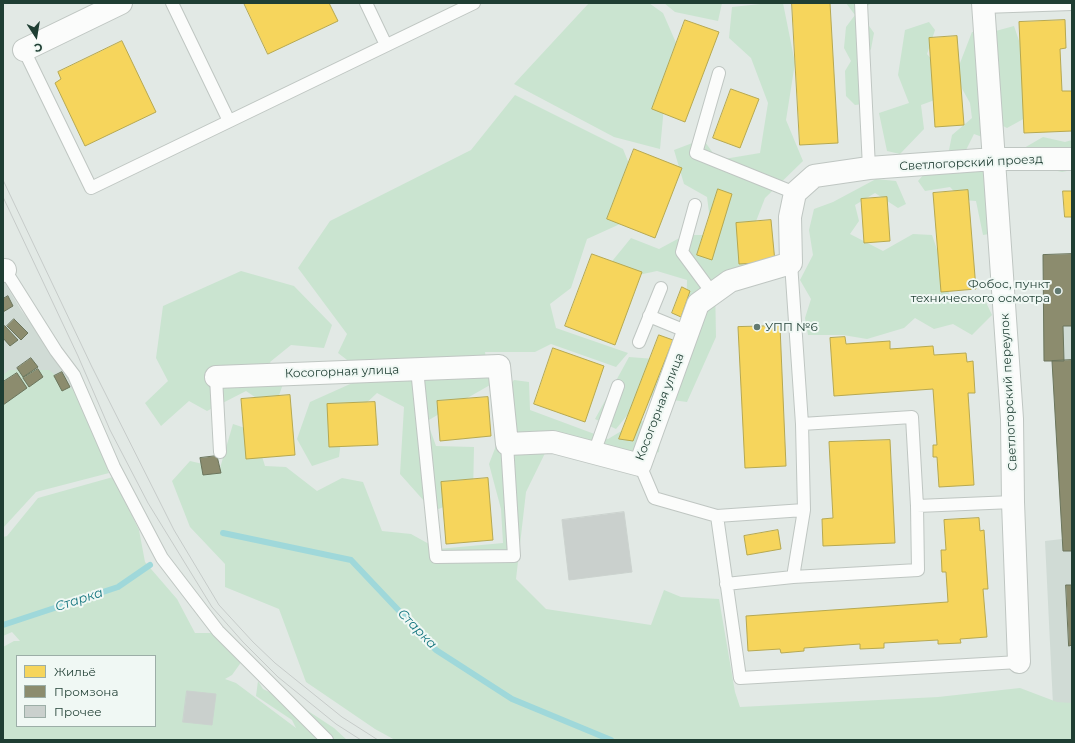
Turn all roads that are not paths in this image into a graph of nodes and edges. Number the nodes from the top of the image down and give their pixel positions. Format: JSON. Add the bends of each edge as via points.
{"nodes":[{"id":1,"x":121,"y":3,"type":"edge"},
{"id":2,"x":172,"y":3,"type":"edge"},
{"id":3,"x":366,"y":3,"type":"edge"},
{"id":4,"x":474,"y":3,"type":"edge"},
{"id":5,"x":861,"y":3,"type":"edge"},
{"id":6,"x":1072,"y":4,"type":"edge"},
{"id":7,"x":983,"y":5,"type":"edge"},
{"id":8,"x":386,"y":45,"type":"junction"},
{"id":9,"x":24,"y":50,"type":"joint"},
{"id":10,"x":719,"y":73,"type":"dead end"},
{"id":11,"x":228,"y":122,"type":"junction"},
{"id":12,"x":994,"y":159,"type":"junction"},
{"id":13,"x":1072,"y":159,"type":"edge"},
{"id":14,"x":869,"y":168,"type":"junction"},
{"id":15,"x":795,"y":193,"type":"junction"},
{"id":16,"x":695,"y":205,"type":"dead end"},
{"id":17,"x":791,"y":263,"type":"junction"},
{"id":18,"x":4,"y":270,"type":"edge"},
{"id":19,"x":661,"y":288,"type":"dead end"},
{"id":20,"x":713,"y":294,"type":"junction"},
{"id":21,"x":650,"y":316,"type":"junction"},
{"id":22,"x":688,"y":332,"type":"junction"},
{"id":23,"x":639,"y":342,"type":"dead end"},
{"id":24,"x":417,"y":369,"type":"junction"},
{"id":25,"x":216,"y":377,"type":"joint"},
{"id":26,"x":618,"y":386,"type":"dead end"},
{"id":27,"x":802,"y":424,"type":"junction"},
{"id":28,"x":507,"y":444,"type":"junction"},
{"id":29,"x":220,"y":452,"type":"dead end"},
{"id":30,"x":594,"y":453,"type":"junction"},
{"id":31,"x":640,"y":466,"type":"junction"},
{"id":32,"x":1013,"y":502,"type":"junction"},
{"id":33,"x":917,"y":506,"type":"junction"},
{"id":34,"x":804,"y":510,"type":"junction"},
{"id":35,"x":717,"y":516,"type":"junction"},
{"id":36,"x":793,"y":577,"type":"junction"},
{"id":37,"x":726,"y":584,"type":"junction"},
{"id":38,"x":1019,"y":662,"type":"joint"},
{"id":39,"x":327,"y":740,"type":"edge"}],
"edges":[{"from":1,"to":9,"type":"street"},
{"from":2,"to":11,"type":"lane"},
{"from":3,"to":8,"type":"lane"},
{"from":4,"to":8,"type":"lane"},
{"from":5,"to":14,"type":"lane"},
{"from":6,"to":7,"type":"lane"},
{"from":7,"to":12,"type":"street","name":"Светлогорский переулок"},
{"from":8,"to":11,"type":"lane"},
{"from":9,"to":11,"type":"lane","via":[[91,188]]},
{"from":10,"to":15,"type":"lane","via":[[696,153]]},
{"from":12,"to":13,"type":"street","name":"Светлогорский проезд"},
{"from":12,"to":14,"type":"street","name":"Светлогорский проезд"},
{"from":12,"to":32,"type":"street","name":"Светлогорский переулок","via":[[1012,419]]},
{"from":14,"to":15,"type":"street","via":[[814,176]]},
{"from":15,"to":17,"type":"street","via":[[790,218]]},
{"from":16,"to":20,"type":"lane","via":[[682,252]]},
{"from":17,"to":20,"type":"street","name":"Косогорная улица","via":[[730,281]]},
{"from":17,"to":27,"type":"lane"},
{"from":18,"to":39,"type":"lane","via":[[74,375],[114,467],[162,558],[218,631]]},
{"from":19,"to":21,"type":"lane"},
{"from":20,"to":22,"type":"street","name":"Косогорная улица","via":[[698,304]]},
{"from":21,"to":22,"type":"lane"},
{"from":21,"to":23,"type":"lane"},
{"from":22,"to":31,"type":"street","name":"Косогорная улица"},
{"from":24,"to":25,"type":"street","name":"Косогорная улица"},
{"from":24,"to":28,"type":"street","name":"Косогорная улица","via":[[499,366]]},
{"from":24,"to":28,"type":"lane","via":[[436,558],[514,556]]},
{"from":25,"to":29,"type":"lane"},
{"from":26,"to":30,"type":"lane"},
{"from":27,"to":33,"type":"lane","via":[[912,417]]},
{"from":27,"to":34,"type":"lane"},
{"from":28,"to":30,"type":"street","name":"Косогорная улица","via":[[553,442]]},
{"from":30,"to":31,"type":"street","name":"Косогорная улица"},
{"from":31,"to":35,"type":"lane","via":[[654,498]]},
{"from":32,"to":33,"type":"lane"},
{"from":32,"to":38,"type":"street","name":"Светлогорский переулок"},
{"from":33,"to":36,"type":"lane","via":[[918,570]]},
{"from":34,"to":35,"type":"lane"},
{"from":34,"to":36,"type":"lane"},
{"from":35,"to":37,"type":"lane"},
{"from":36,"to":37,"type":"lane"},
{"from":37,"to":38,"type":"lane","via":[[740,678]]}]}
